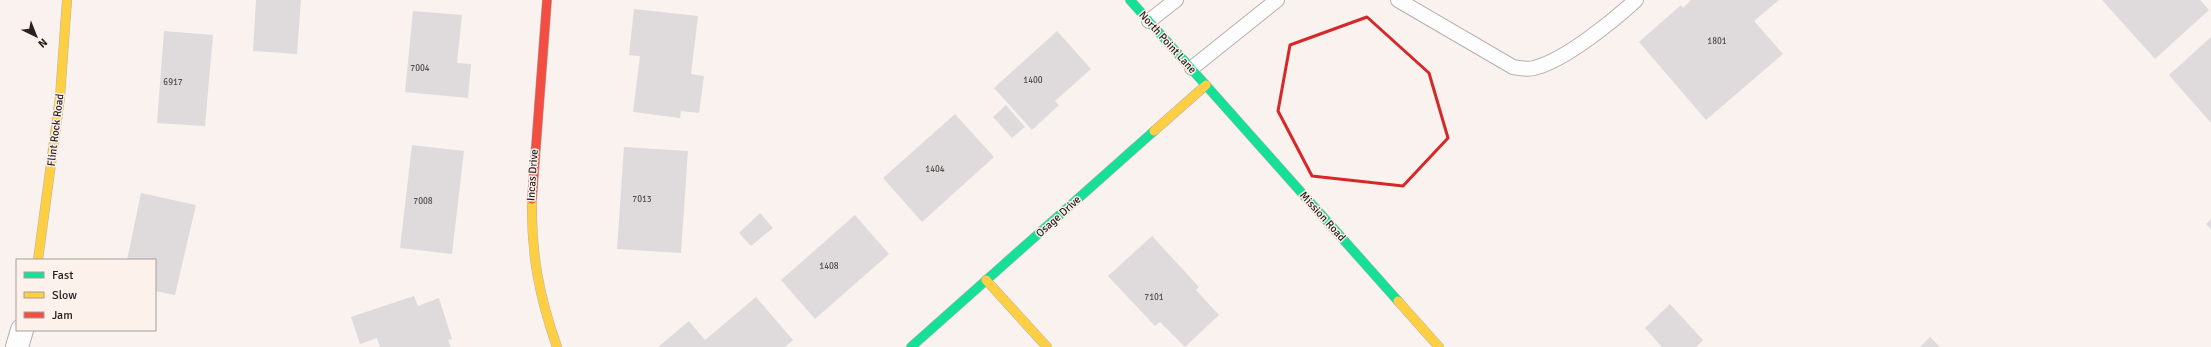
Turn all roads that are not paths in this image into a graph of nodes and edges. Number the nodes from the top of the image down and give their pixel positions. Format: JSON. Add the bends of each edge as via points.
{"nodes":[{"id":1,"x":67,"y":0,"type":"edge"},
{"id":2,"x":547,"y":0,"type":"edge"},
{"id":3,"x":1130,"y":0,"type":"edge"},
{"id":4,"x":1176,"y":0,"type":"edge"},
{"id":5,"x":1277,"y":0,"type":"edge"},
{"id":6,"x":1398,"y":0,"type":"edge"},
{"id":7,"x":1636,"y":0,"type":"edge"},
{"id":8,"x":1149,"y":21,"type":"junction"},
{"id":9,"x":1192,"y":68,"type":"junction"},
{"id":10,"x":1206,"y":84,"type":"junction"},
{"id":11,"x":38,"y":259,"type":"edge"},
{"id":12,"x":986,"y":280,"type":"junction"},
{"id":13,"x":22,"y":331,"type":"edge"},
{"id":14,"x":17,"y":347,"type":"edge"},
{"id":15,"x":557,"y":347,"type":"edge"},
{"id":16,"x":911,"y":347,"type":"edge"},
{"id":17,"x":1047,"y":347,"type":"edge"},
{"id":18,"x":1439,"y":347,"type":"edge"}],
"edges":[{"from":1,"to":11,"type":"street","name":"Flint Rock Road","via":[[60,97]]},
{"from":2,"to":15,"type":"street","name":"Incas Drive","via":[[530,212],[532,249],[538,285]]},
{"from":3,"to":8,"type":"street","name":"North Point Lane"},
{"from":4,"to":8,"type":"lane"},
{"from":5,"to":9,"type":"lane"},
{"from":6,"to":7,"type":"lane","via":[[1513,67],[1533,69],[1554,61],[1611,22]]},
{"from":8,"to":9,"type":"street","name":"North Point Lane"},
{"from":9,"to":10,"type":"street","name":"North Point Lane"},
{"from":10,"to":12,"type":"street","name":"Osage Drive"},
{"from":10,"to":18,"type":"street","name":"Mission Road"},
{"from":12,"to":16,"type":"street","name":"Osage Drive"},
{"from":12,"to":17,"type":"street"},
{"from":13,"to":14,"type":"street"}]}
